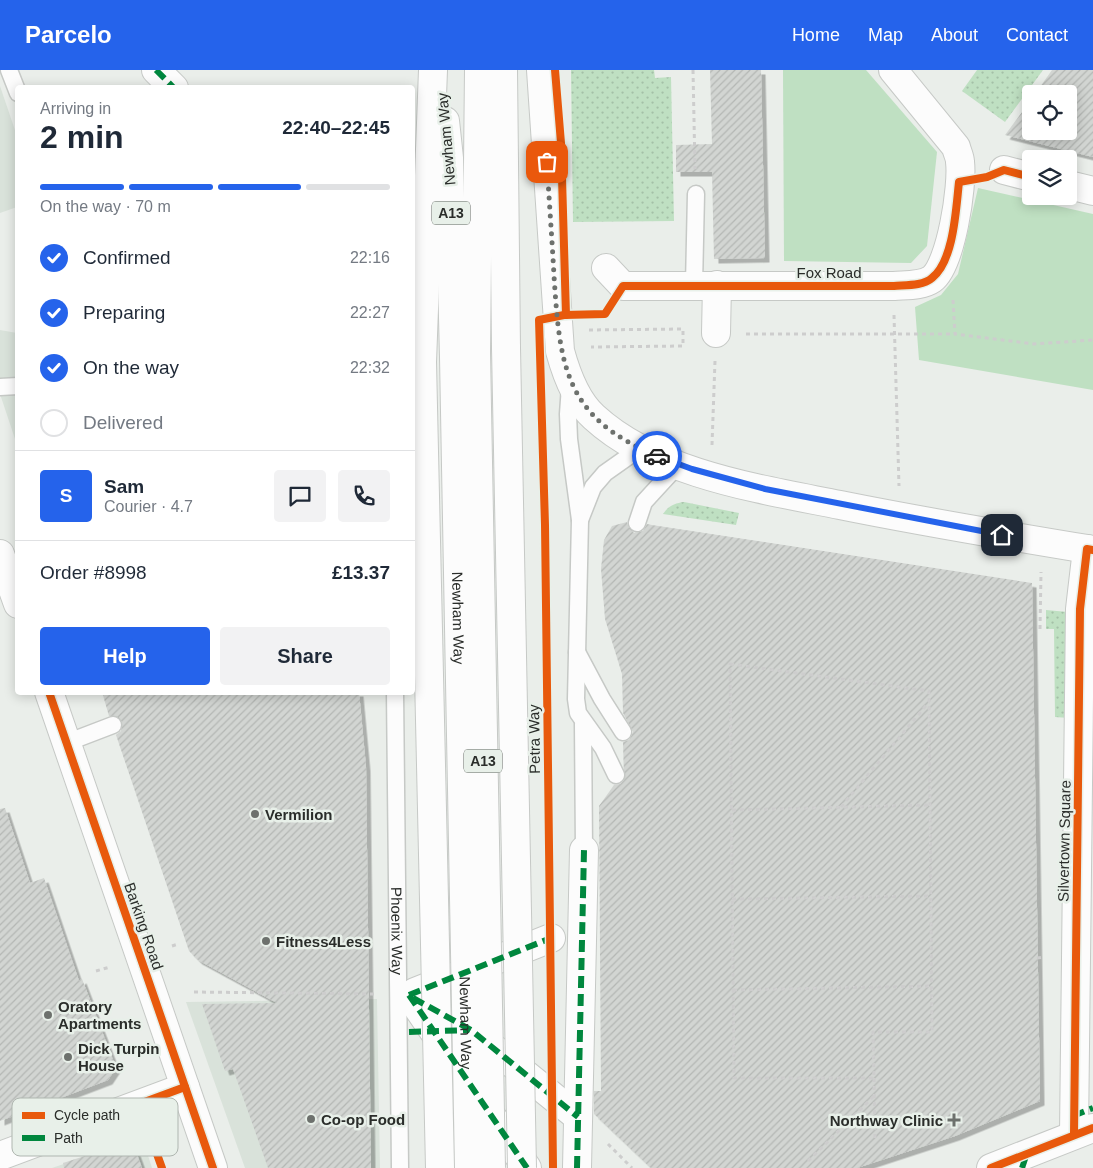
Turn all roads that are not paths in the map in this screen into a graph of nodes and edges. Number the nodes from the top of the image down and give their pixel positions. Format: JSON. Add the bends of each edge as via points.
{"nodes":[{"id":1,"x":9,"y":70,"type":"edge"},
{"id":2,"x":156,"y":70,"type":"edge"},
{"id":3,"x":433,"y":70,"type":"edge"},
{"id":4,"x":440,"y":70,"type":"edge"},
{"id":5,"x":479,"y":70,"type":"edge"},
{"id":6,"x":503,"y":70,"type":"edge"},
{"id":7,"x":541,"y":70,"type":"edge"},
{"id":8,"x":893,"y":70,"type":"edge"},
{"id":9,"x":15,"y":85,"type":"edge"},
{"id":10,"x":171,"y":85,"type":"edge"},
{"id":11,"x":1004,"y":170,"type":"dead end"},
{"id":12,"x":1022,"y":175,"type":"edge"},
{"id":13,"x":1077,"y":187,"type":"edge"},
{"id":14,"x":1093,"y":191,"type":"edge"},
{"id":15,"x":696,"y":194,"type":"road end"},
{"id":16,"x":614,"y":277,"type":"dead end"},
{"id":17,"x":706,"y":285,"type":"junction"},
{"id":18,"x":715,"y":339,"type":"road end"},
{"id":19,"x":465,"y":355,"type":"junction"},
{"id":20,"x":571,"y":384,"type":"junction"},
{"id":21,"x":15,"y":386,"type":"edge"},
{"id":22,"x":0,"y":387,"type":"edge"},
{"id":23,"x":638,"y":449,"type":"junction"},
{"id":24,"x":678,"y":465,"type":"junction"},
{"id":25,"x":580,"y":520,"type":"junction"},
{"id":26,"x":637,"y":523,"type":"dead end"},
{"id":27,"x":1090,"y":549,"type":"edge"},
{"id":28,"x":0,"y":554,"type":"edge"},
{"id":29,"x":15,"y":596,"type":"edge"},
{"id":30,"x":576,"y":647,"type":"junction"},
{"id":31,"x":50,"y":695,"type":"edge"},
{"id":32,"x":395,"y":695,"type":"edge"},
{"id":33,"x":584,"y":724,"type":"junction"},
{"id":34,"x":113,"y":725,"type":"dead end"},
{"id":35,"x":623,"y":732,"type":"dead end"},
{"id":36,"x":66,"y":743,"type":"junction"},
{"id":37,"x":616,"y":775,"type":"dead end"},
{"id":38,"x":584,"y":850,"type":"joint"},
{"id":39,"x":551,"y":938,"type":"dead end"},
{"id":40,"x":409,"y":995,"type":"junction"},
{"id":41,"x":471,"y":1030,"type":"junction"},
{"id":42,"x":414,"y":1032,"type":"junction"},
{"id":43,"x":184,"y":1087,"type":"junction"},
{"id":44,"x":155,"y":1098,"type":"edge"},
{"id":45,"x":578,"y":1118,"type":"junction"},
{"id":46,"x":1083,"y":1122,"type":"edge"},
{"id":47,"x":12,"y":1152,"type":"edge"},
{"id":48,"x":0,"y":1156,"type":"edge"},
{"id":49,"x":1025,"y":1160,"type":"edge"},
{"id":50,"x":213,"y":1168,"type":"edge"},
{"id":51,"x":400,"y":1168,"type":"edge"},
{"id":52,"x":440,"y":1168,"type":"edge"},
{"id":53,"x":469,"y":1168,"type":"edge"},
{"id":54,"x":491,"y":1168,"type":"edge"},
{"id":55,"x":522,"y":1168,"type":"edge"},
{"id":56,"x":527,"y":1168,"type":"edge"},
{"id":57,"x":577,"y":1168,"type":"edge"},
{"id":58,"x":991,"y":1168,"type":"edge"}],
"edges":[{"from":1,"to":9,"type":"lane"},
{"from":2,"to":10,"type":"main road"},
{"from":3,"to":52,"type":"main road","name":"Newham Way","number":"A13","bridge":true,"via":[[422,362]]},
{"from":4,"to":19,"type":"main road","name":"Newham Way","number":"A13"},
{"from":5,"to":19,"type":"main road","name":"Newham Way","number":"A13"},
{"from":6,"to":55,"type":"main road","number":"A13","bridge":true},
{"from":7,"to":20,"type":"main road","via":[[556,316],[560,350]]},
{"from":8,"to":17,"type":"main road","name":"Fox Road","via":[[956,147],[960,161],[960,182],[948,254],[932,279],[894,286]]},
{"from":11,"to":12,"type":"main road"},
{"from":13,"to":14,"type":"main road"},
{"from":15,"to":17,"type":"lane"},
{"from":16,"to":17,"type":"main road","name":"Fox Road"},
{"from":17,"to":18,"type":"main road"},
{"from":19,"to":53,"type":"main road","name":"Newham Way","number":"A13","bridge":true},
{"from":19,"to":54,"type":"main road","name":"Newham Way","number":"A13","bridge":true},
{"from":20,"to":23,"type":"main road","via":[[593,417]]},
{"from":20,"to":25,"type":"lane","via":[[569,439]]},
{"from":21,"to":22,"type":"lane"},
{"from":23,"to":24,"type":"main road"},
{"from":23,"to":25,"type":"lane","via":[[605,473],[593,487]]},
{"from":24,"to":26,"type":"lane","via":[[644,502]]},
{"from":24,"to":27,"type":"main road","via":[[765,489]]},
{"from":25,"to":30,"type":"lane"},
{"from":27,"to":46,"type":"main road","name":"Silvertown Square","via":[[1080,609]]},
{"from":28,"to":29,"type":"main road"},
{"from":30,"to":33,"type":"lane","via":[[576,699]]},
{"from":30,"to":35,"type":"lane","via":[[588,674]]},
{"from":31,"to":36,"type":"main road","name":"Barking Road"},
{"from":32,"to":42,"type":"lane","name":"Phoenix Way"},
{"from":33,"to":37,"type":"lane","via":[[603,748]]},
{"from":33,"to":38,"type":"lane"},
{"from":34,"to":36,"type":"lane"},
{"from":36,"to":43,"type":"main road","name":"Barking Road"},
{"from":38,"to":45,"type":"main road"},
{"from":39,"to":40,"type":"main road"},
{"from":40,"to":41,"type":"main road"},
{"from":40,"to":42,"type":"main road"},
{"from":41,"to":42,"type":"main road"},
{"from":41,"to":45,"type":"main road"},
{"from":42,"to":51,"type":"lane","name":"Phoenix Way"},
{"from":42,"to":56,"type":"main road"},
{"from":43,"to":44,"type":"main road"},
{"from":43,"to":50,"type":"main road","name":"Barking Road"},
{"from":45,"to":57,"type":"main road"},
{"from":46,"to":49,"type":"main road"},
{"from":47,"to":48,"type":"main road"},
{"from":49,"to":58,"type":"main road"}]}
